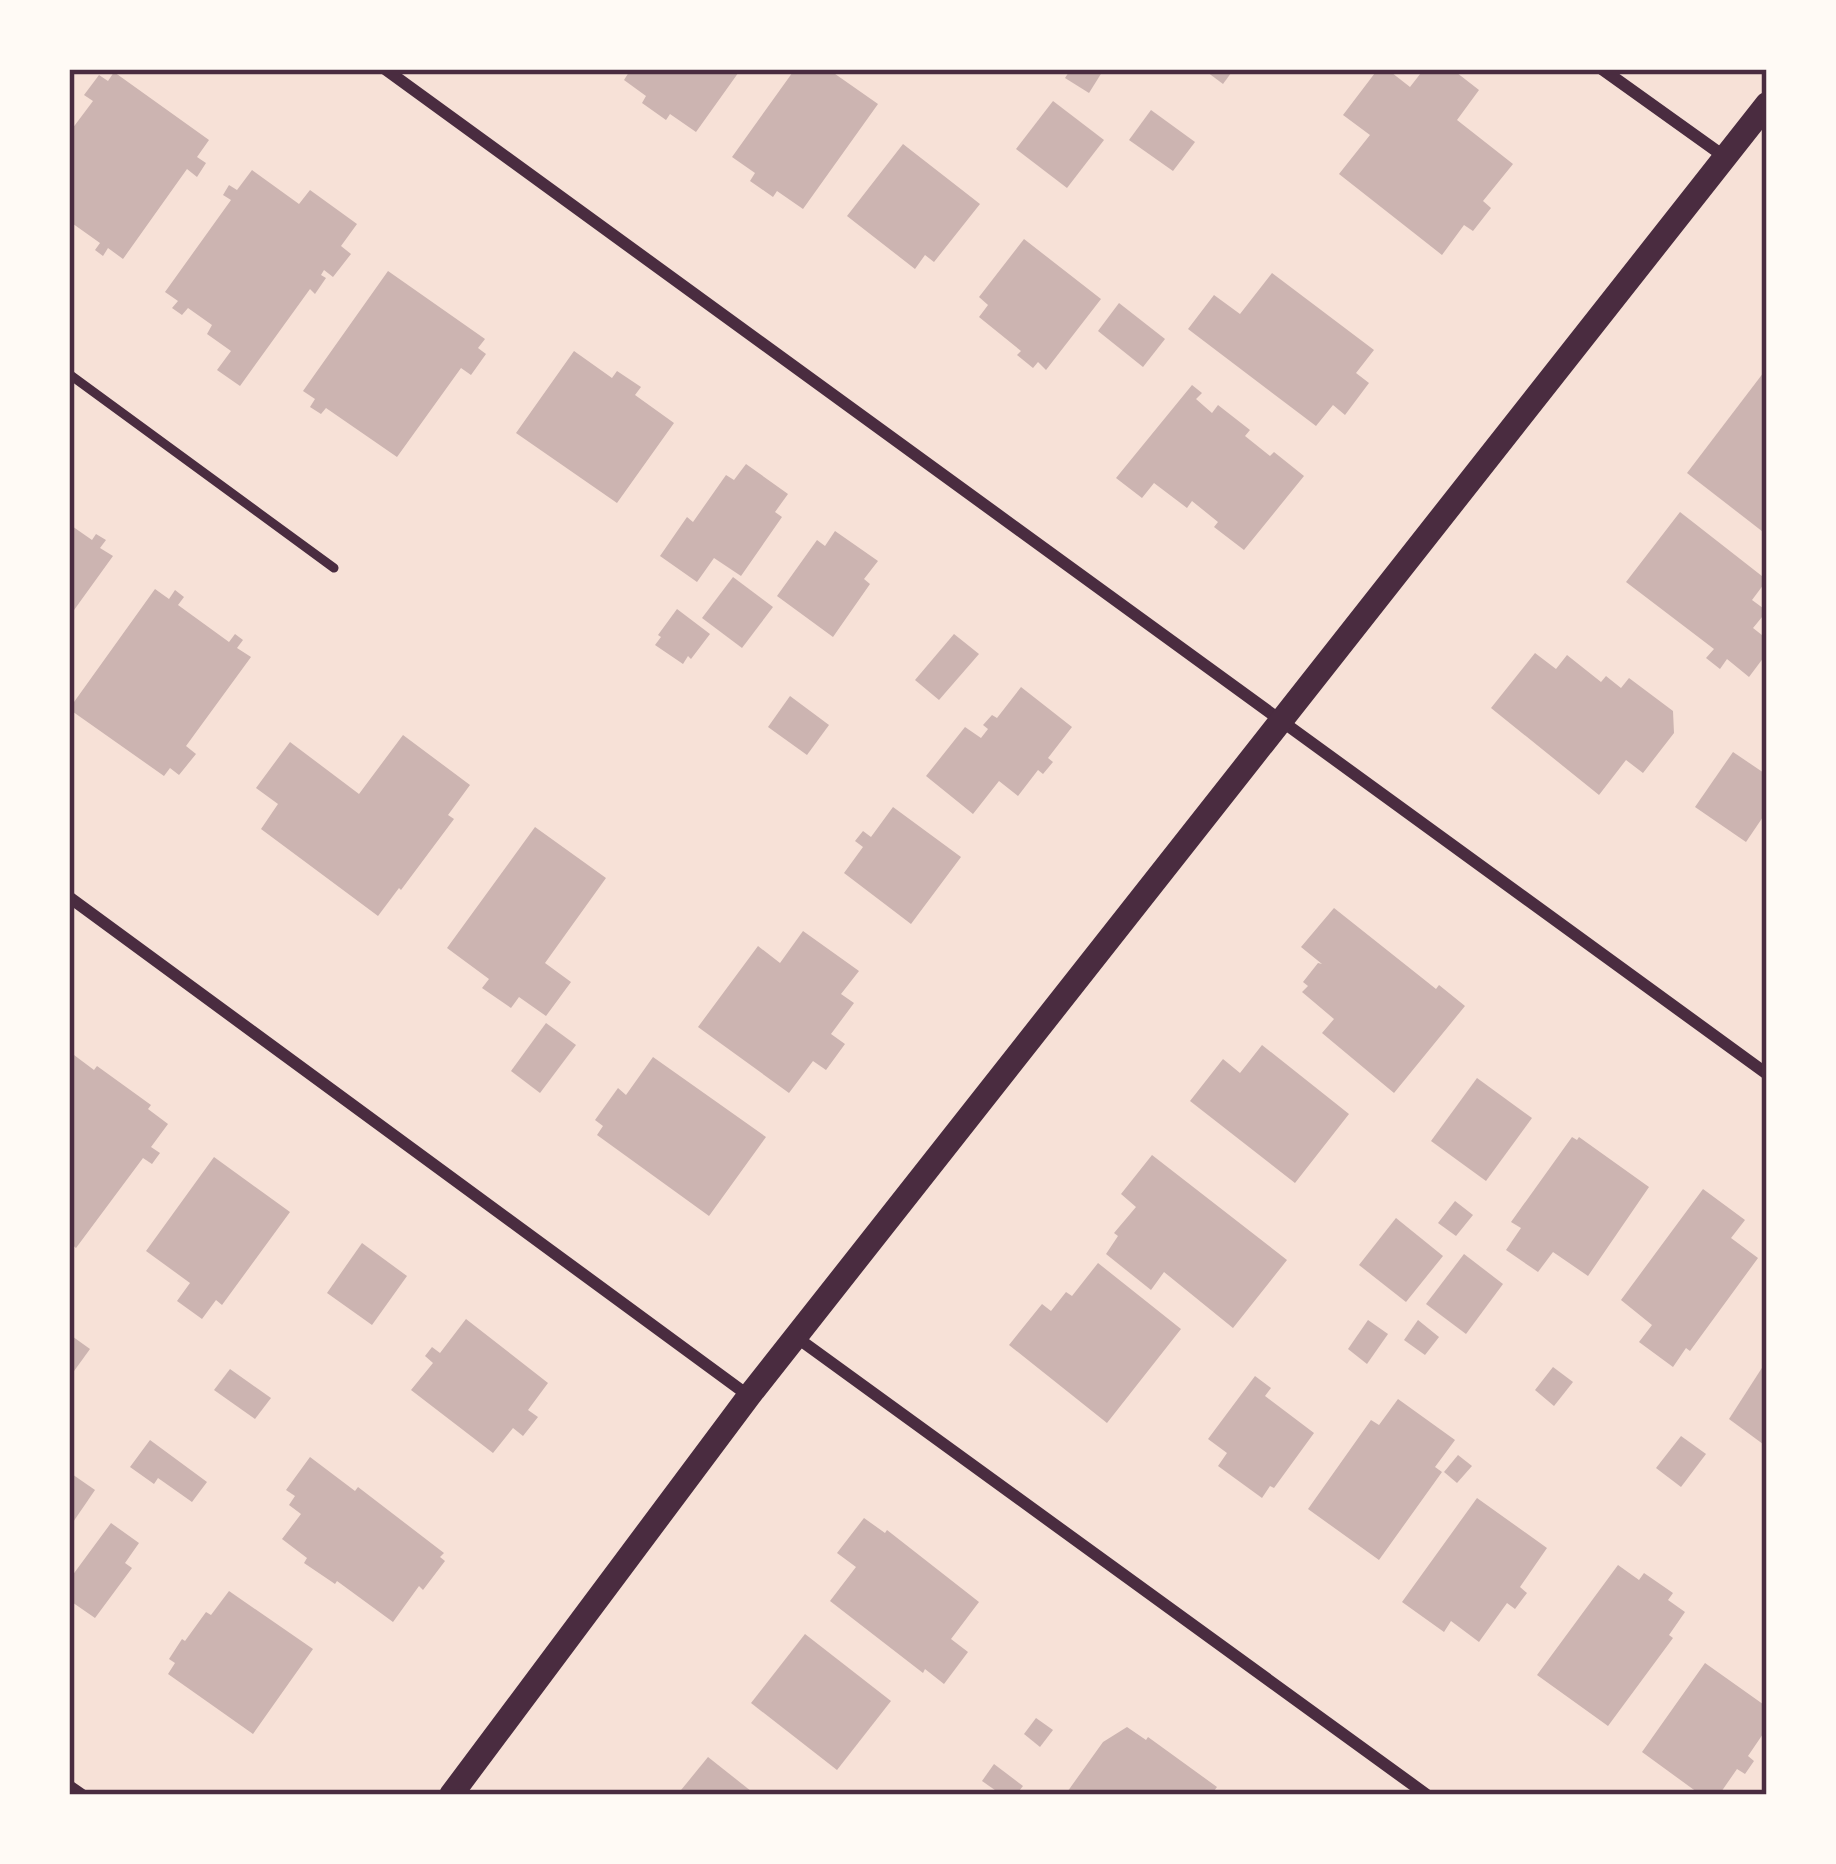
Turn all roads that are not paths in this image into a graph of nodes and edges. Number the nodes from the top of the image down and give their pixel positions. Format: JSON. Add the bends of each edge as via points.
{"nodes":[{"id":1,"x":386,"y":69,"type":"edge"},
{"id":2,"x":1601,"y":69,"type":"edge"},
{"id":3,"x":1767,"y":104,"type":"edge"},
{"id":4,"x":1726,"y":158,"type":"junction"},
{"id":5,"x":69,"y":374,"type":"edge"},
{"id":6,"x":334,"y":568,"type":"dead end"},
{"id":7,"x":1282,"y":722,"type":"junction"},
{"id":8,"x":69,"y":897,"type":"edge"},
{"id":9,"x":1767,"y":1074,"type":"edge"},
{"id":10,"x":796,"y":1337,"type":"junction"},
{"id":11,"x":749,"y":1396,"type":"junction"},
{"id":12,"x":69,"y":1786,"type":"edge"},
{"id":13,"x":82,"y":1795,"type":"edge"},
{"id":14,"x":451,"y":1795,"type":"edge"},
{"id":15,"x":1427,"y":1795,"type":"edge"}],
"edges":[{"from":1,"to":7,"type":"street"},
{"from":2,"to":4,"type":"street"},
{"from":3,"to":4,"type":"main road"},
{"from":4,"to":7,"type":"main road"},
{"from":5,"to":6,"type":"lane"},
{"from":7,"to":9,"type":"street"},
{"from":7,"to":10,"type":"main road"},
{"from":8,"to":11,"type":"street"},
{"from":10,"to":11,"type":"main road"},
{"from":10,"to":15,"type":"street"},
{"from":11,"to":14,"type":"main road"},
{"from":12,"to":13,"type":"street"}]}
